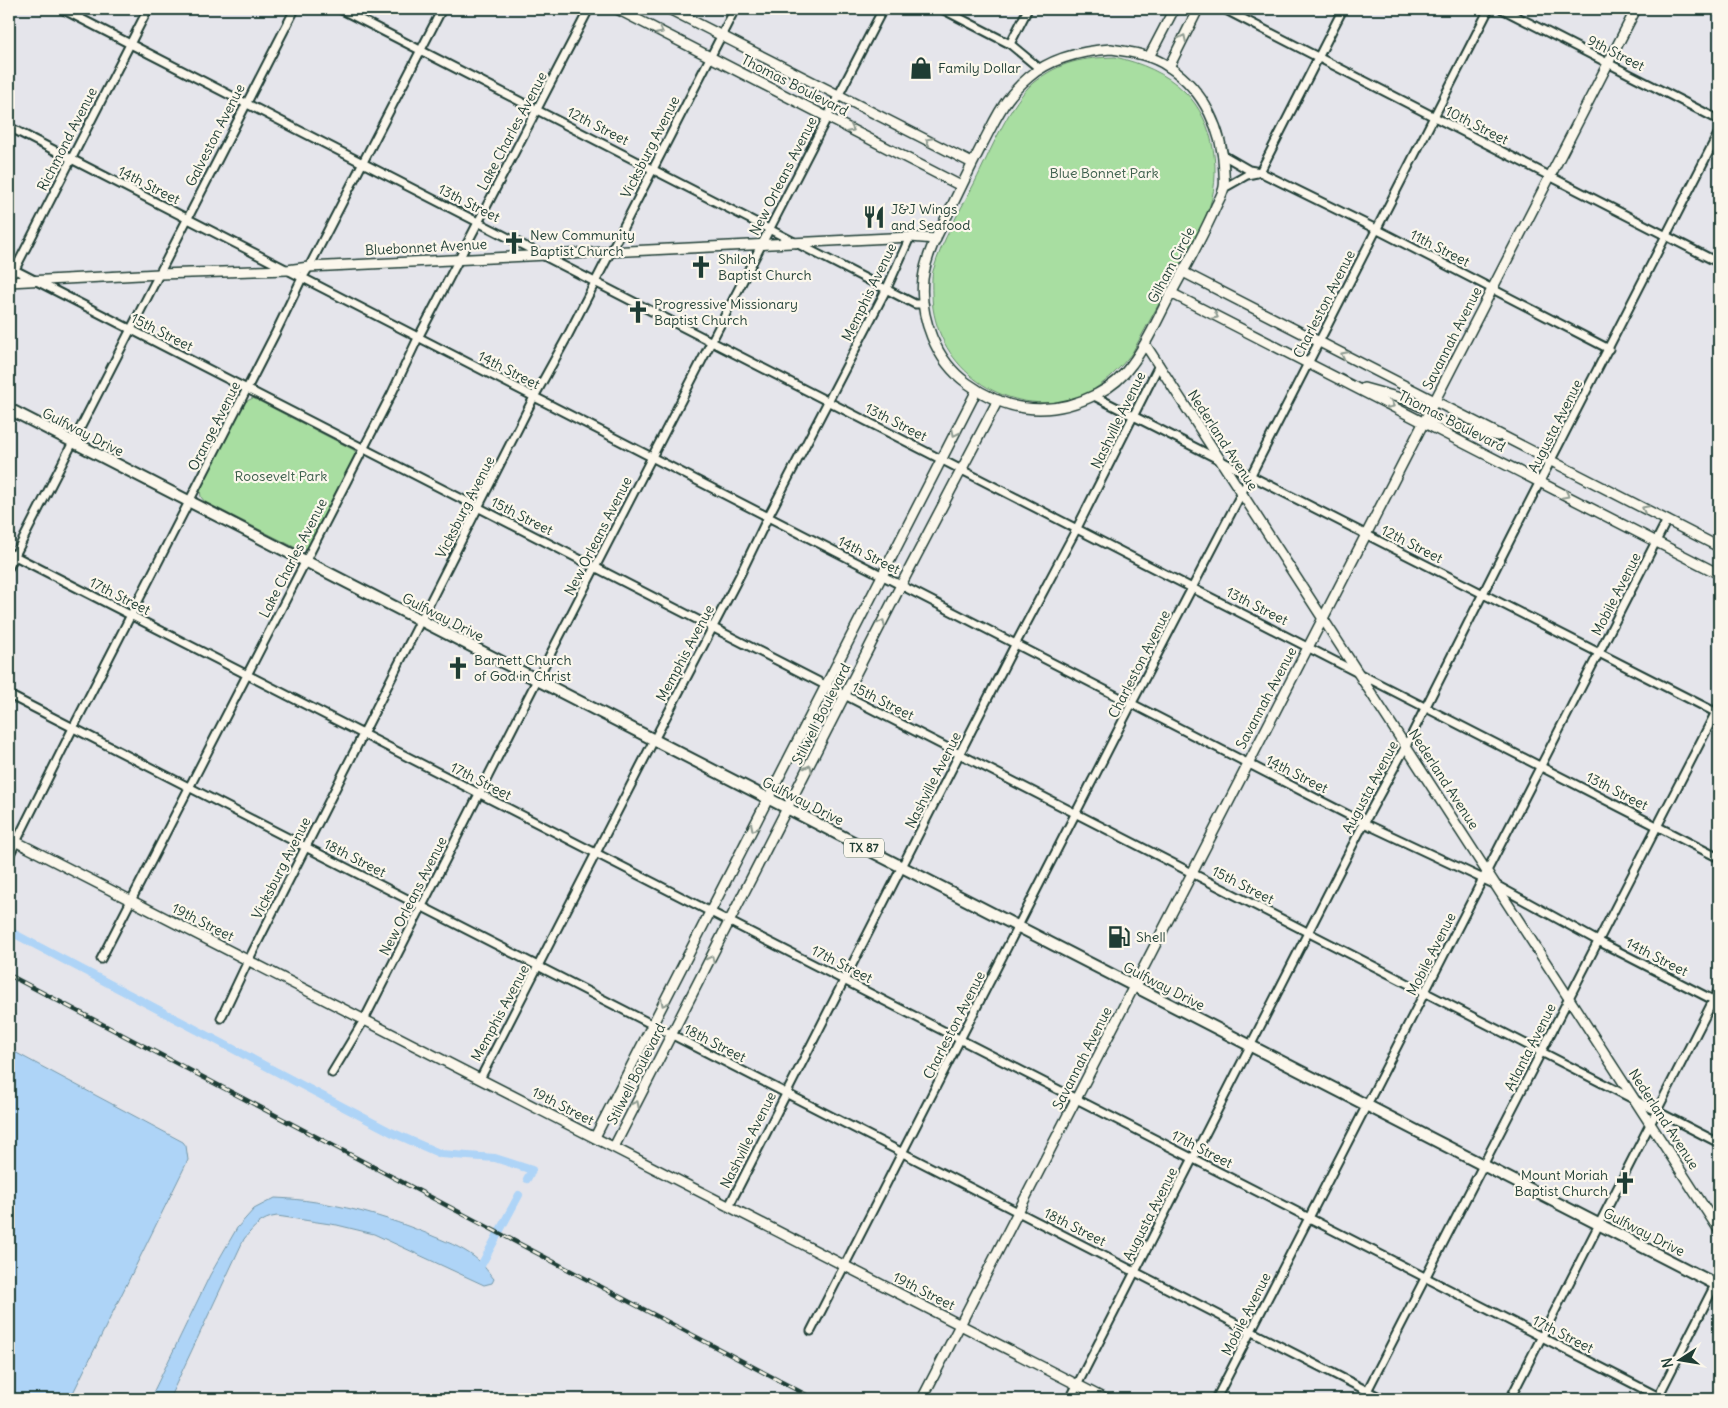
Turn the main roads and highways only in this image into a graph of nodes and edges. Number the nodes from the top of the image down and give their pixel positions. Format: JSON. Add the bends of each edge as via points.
{"nodes":[{"id":1,"x":9,"y":409,"type":"edge"},
{"id":2,"x":1718,"y":1282,"type":"edge"}],
"edges":[{"from":1,"to":2,"type":"main road","name":"Gulfway Drive","number":"TX 87","via":[[1367,1106]]}]}
